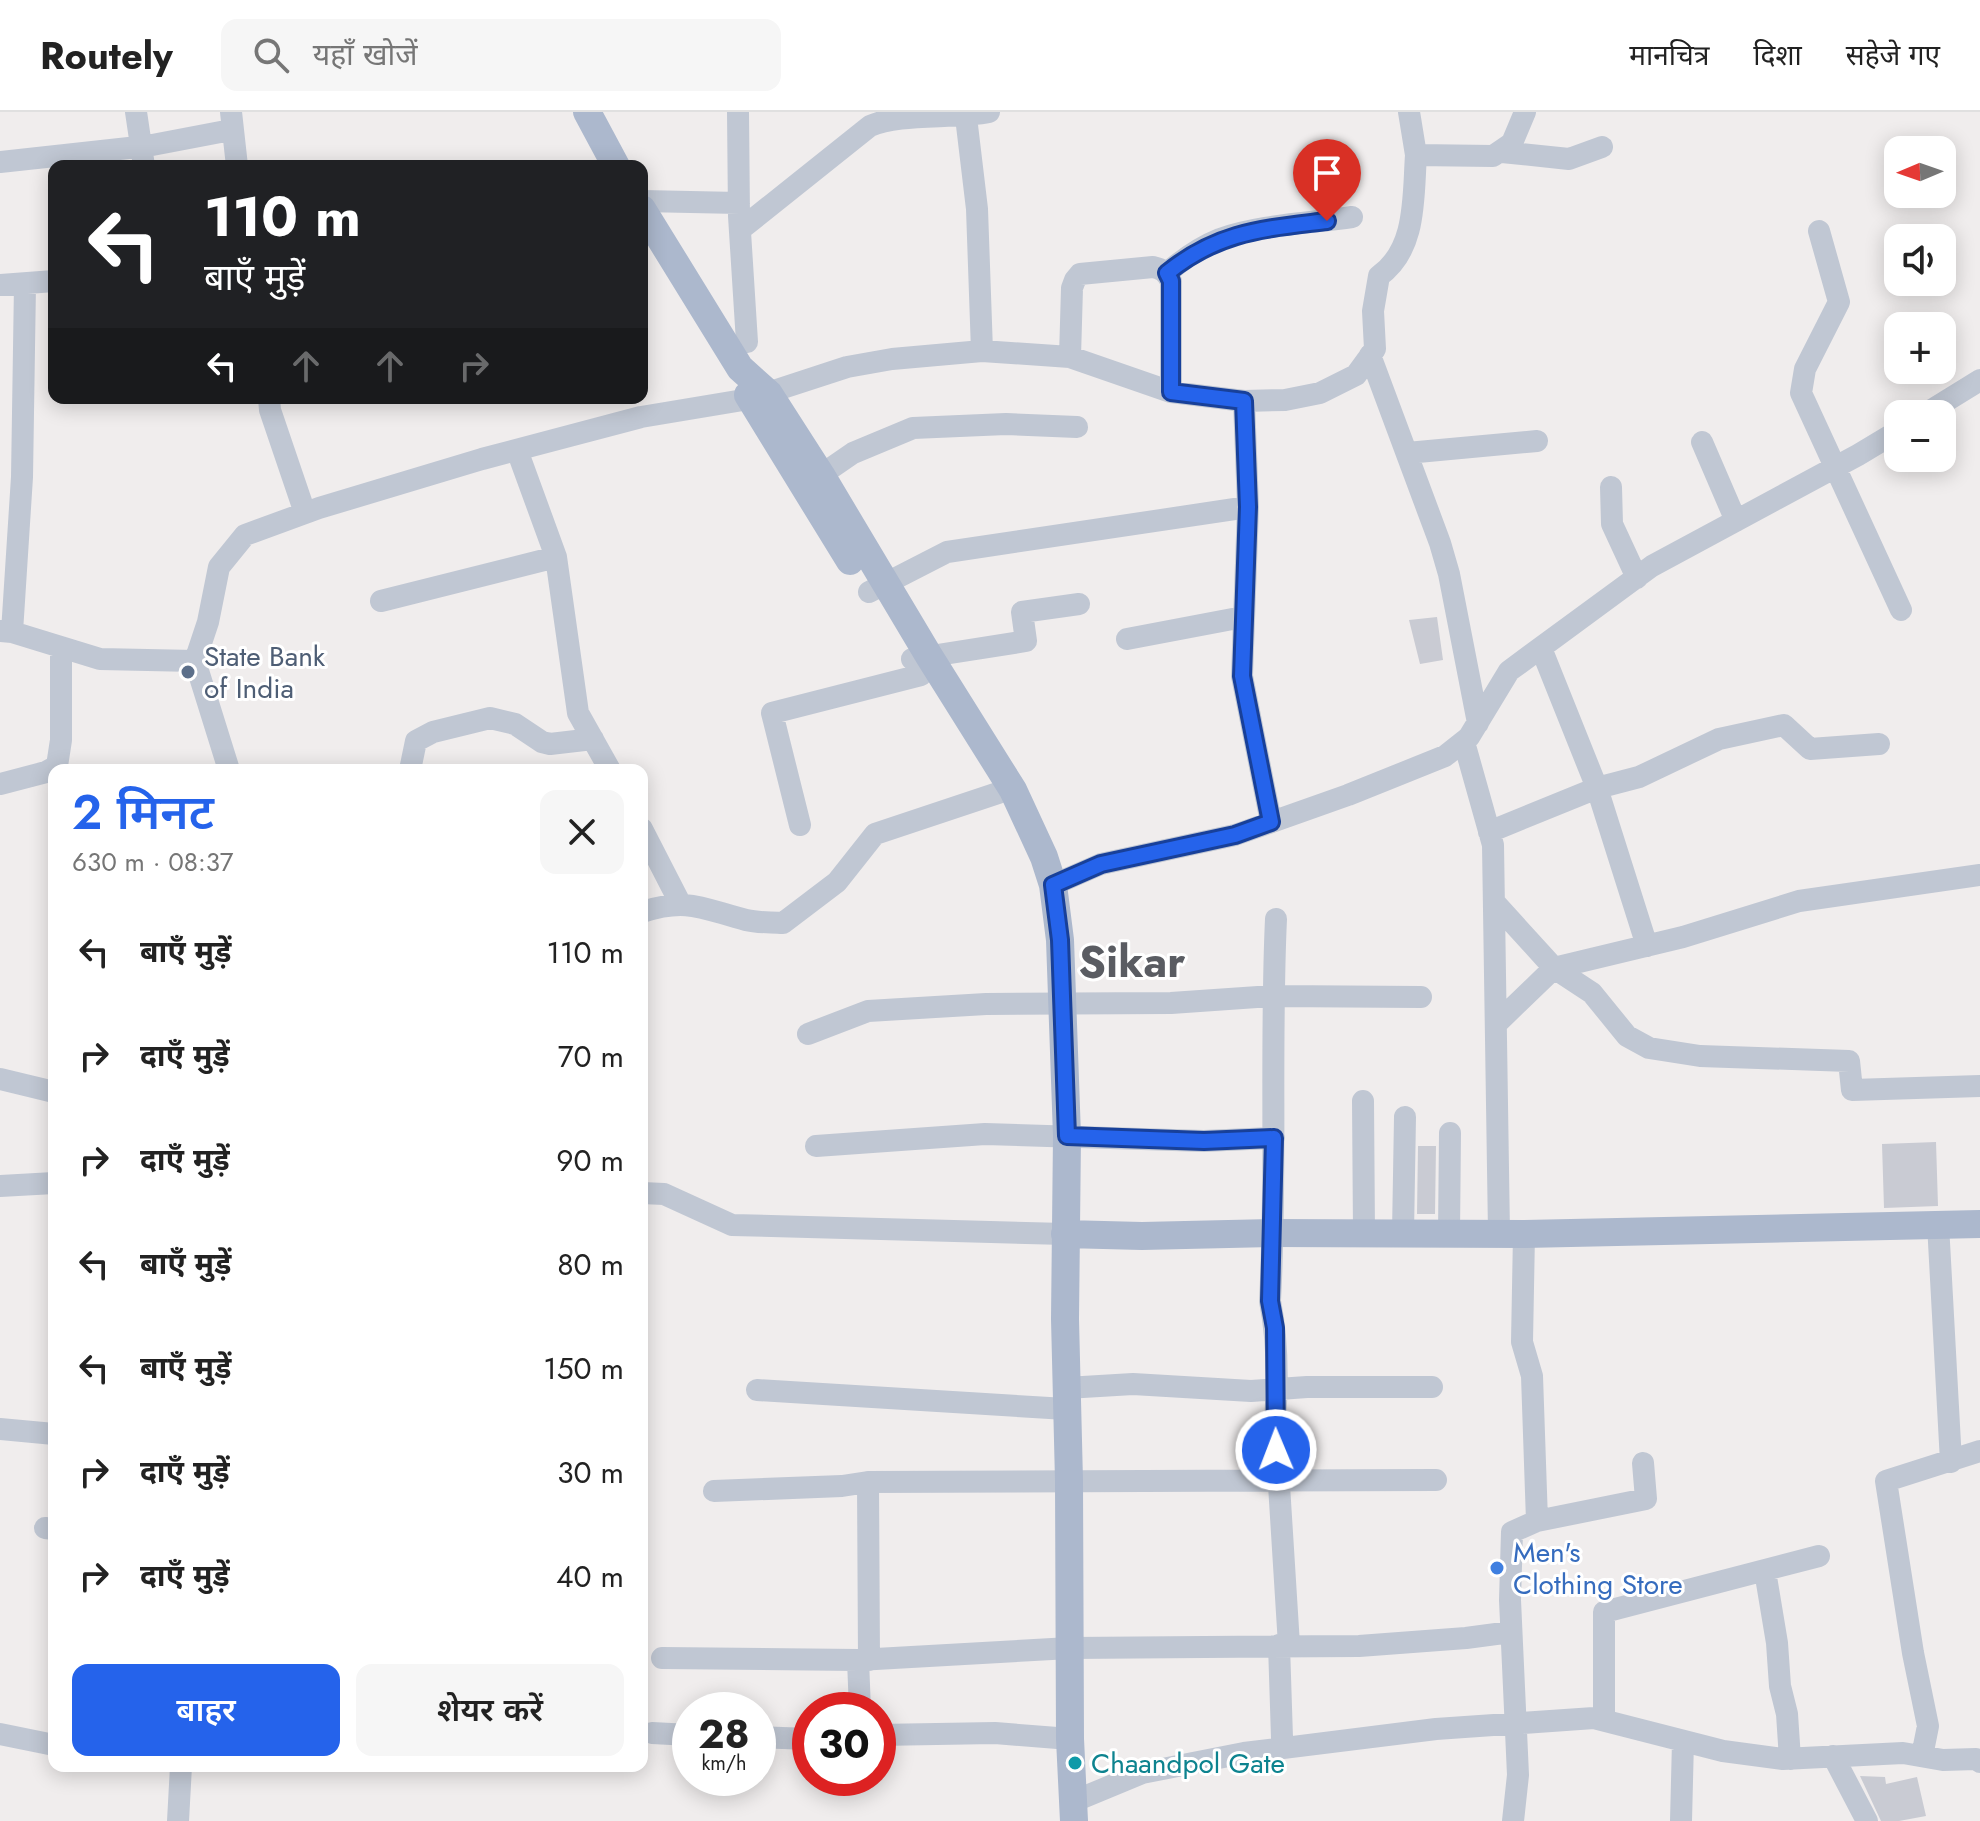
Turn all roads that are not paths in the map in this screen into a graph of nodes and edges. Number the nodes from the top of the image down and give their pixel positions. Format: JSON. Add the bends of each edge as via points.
{"nodes":[{"id":1,"x":136,"y":112,"type":"edge"},
{"id":2,"x":587,"y":112,"type":"edge"},
{"id":3,"x":738,"y":112,"type":"edge"},
{"id":4,"x":989,"y":112,"type":"edge"},
{"id":5,"x":1409,"y":112,"type":"edge"},
{"id":6,"x":1525,"y":112,"type":"edge"},
{"id":7,"x":966,"y":117,"type":"junction"},
{"id":8,"x":231,"y":121,"type":"edge"},
{"id":9,"x":1602,"y":147,"type":"dead end"},
{"id":10,"x":1502,"y":152,"type":"junction"},
{"id":11,"x":1416,"y":155,"type":"junction"},
{"id":12,"x":143,"y":156,"type":"edge"},
{"id":13,"x":236,"y":160,"type":"edge"},
{"id":14,"x":613,"y":160,"type":"edge"},
{"id":15,"x":0,"y":162,"type":"edge"},
{"id":16,"x":648,"y":201,"type":"edge"},
{"id":17,"x":739,"y":203,"type":"junction"},
{"id":18,"x":1352,"y":217,"type":"dead end"},
{"id":19,"x":648,"y":218,"type":"edge"},
{"id":20,"x":741,"y":229,"type":"junction"},
{"id":21,"x":1819,"y":231,"type":"dead end"},
{"id":22,"x":1167,"y":273,"type":"junction"},
{"id":23,"x":48,"y":282,"type":"edge"},
{"id":24,"x":25,"y":284,"type":"junction"},
{"id":25,"x":0,"y":285,"type":"edge"},
{"id":26,"x":982,"y":351,"type":"junction"},
{"id":27,"x":744,"y":355,"type":"junction"},
{"id":28,"x":1370,"y":355,"type":"junction"},
{"id":29,"x":1070,"y":357,"type":"junction"},
{"id":30,"x":1980,"y":380,"type":"edge"},
{"id":31,"x":1171,"y":392,"type":"junction"},
{"id":32,"x":759,"y":397,"type":"junction"},
{"id":33,"x":1948,"y":400,"type":"edge"},
{"id":34,"x":1244,"y":401,"type":"junction"},
{"id":35,"x":270,"y":404,"type":"edge"},
{"id":36,"x":1077,"y":427,"type":"dead end"},
{"id":37,"x":1884,"y":439,"type":"edge"},
{"id":38,"x":1537,"y":441,"type":"dead end"},
{"id":39,"x":1702,"y":442,"type":"dead end"},
{"id":40,"x":517,"y":450,"type":"junction"},
{"id":41,"x":1407,"y":453,"type":"junction"},
{"id":42,"x":1836,"y":467,"type":"junction"},
{"id":43,"x":813,"y":481,"type":"junction"},
{"id":44,"x":1611,"y":487,"type":"dead end"},
{"id":45,"x":1248,"y":507,"type":"junction"},
{"id":46,"x":305,"y":513,"type":"junction"},
{"id":47,"x":1736,"y":521,"type":"junction"},
{"id":48,"x":556,"y":557,"type":"junction"},
{"id":49,"x":1637,"y":578,"type":"junction"},
{"id":50,"x":878,"y":588,"type":"junction"},
{"id":51,"x":381,"y":601,"type":"dead end"},
{"id":52,"x":1079,"y":604,"type":"dead end"},
{"id":53,"x":1901,"y":610,"type":"dead end"},
{"id":54,"x":1243,"y":617,"type":"junction"},
{"id":55,"x":6,"y":631,"type":"edge"},
{"id":56,"x":1127,"y":639,"type":"dead end"},
{"id":57,"x":61,"y":647,"type":"junction"},
{"id":58,"x":1541,"y":648,"type":"junction"},
{"id":59,"x":195,"y":661,"type":"junction"},
{"id":60,"x":920,"y":663,"type":"junction"},
{"id":61,"x":1478,"y":723,"type":"junction"},
{"id":62,"x":593,"y":739,"type":"junction"},
{"id":63,"x":1464,"y":742,"type":"junction"},
{"id":64,"x":1879,"y":744,"type":"dead end"},
{"id":65,"x":57,"y":764,"type":"edge"},
{"id":66,"x":227,"y":764,"type":"edge"},
{"id":67,"x":411,"y":764,"type":"edge"},
{"id":68,"x":607,"y":764,"type":"edge"},
{"id":69,"x":48,"y":771,"type":"edge"},
{"id":70,"x":0,"y":784,"type":"edge"},
{"id":71,"x":1597,"y":788,"type":"junction"},
{"id":72,"x":998,"y":793,"type":"junction"},
{"id":73,"x":1271,"y":822,"type":"junction"},
{"id":74,"x":800,"y":825,"type":"dead end"},
{"id":75,"x":1489,"y":832,"type":"junction"},
{"id":76,"x":1032,"y":834,"type":"junction"},
{"id":77,"x":648,"y":841,"type":"edge"},
{"id":78,"x":1980,"y":875,"type":"edge"},
{"id":79,"x":1053,"y":885,"type":"junction"},
{"id":80,"x":1494,"y":902,"type":"junction"},
{"id":81,"x":680,"y":903,"type":"junction"},
{"id":82,"x":648,"y":911,"type":"edge"},
{"id":83,"x":1276,"y":919,"type":"dead end"},
{"id":84,"x":1647,"y":946,"type":"junction"},
{"id":85,"x":1554,"y":968,"type":"junction"},
{"id":86,"x":1273,"y":996,"type":"junction"},
{"id":87,"x":1421,"y":997,"type":"dead end"},
{"id":88,"x":1061,"y":1004,"type":"junction"},
{"id":89,"x":1496,"y":1024,"type":"junction"},
{"id":90,"x":808,"y":1034,"type":"dead end"},
{"id":91,"x":0,"y":1079,"type":"edge"},
{"id":92,"x":1980,"y":1086,"type":"edge"},
{"id":93,"x":48,"y":1091,"type":"edge"},
{"id":94,"x":1363,"y":1101,"type":"dead end"},
{"id":95,"x":1405,"y":1117,"type":"dead end"},
{"id":96,"x":1450,"y":1133,"type":"dead end"},
{"id":97,"x":1067,"y":1136,"type":"junction"},
{"id":98,"x":1274,"y":1138,"type":"junction"},
{"id":99,"x":816,"y":1146,"type":"dead end"},
{"id":100,"x":48,"y":1183,"type":"edge"},
{"id":101,"x":0,"y":1186,"type":"edge"},
{"id":102,"x":648,"y":1193,"type":"edge"},
{"id":103,"x":1938,"y":1224,"type":"junction"},
{"id":104,"x":1980,"y":1224,"type":"edge"},
{"id":105,"x":1272,"y":1233,"type":"junction"},
{"id":106,"x":1364,"y":1233,"type":"junction"},
{"id":107,"x":1403,"y":1233,"type":"junction"},
{"id":108,"x":1449,"y":1233,"type":"junction"},
{"id":109,"x":1511,"y":1233,"type":"junction"},
{"id":110,"x":1065,"y":1234,"type":"junction"},
{"id":111,"x":1432,"y":1387,"type":"dead end"},
{"id":112,"x":1277,"y":1388,"type":"junction"},
{"id":113,"x":757,"y":1390,"type":"dead end"},
{"id":114,"x":1066,"y":1399,"type":"junction"},
{"id":115,"x":0,"y":1429,"type":"edge"},
{"id":116,"x":48,"y":1433,"type":"edge"},
{"id":117,"x":1980,"y":1451,"type":"edge"},
{"id":118,"x":1951,"y":1462,"type":"junction"},
{"id":119,"x":1643,"y":1463,"type":"dead end"},
{"id":120,"x":1277,"y":1480,"type":"junction"},
{"id":121,"x":1436,"y":1480,"type":"dead end"},
{"id":122,"x":1069,"y":1481,"type":"junction"},
{"id":123,"x":868,"y":1482,"type":"junction"},
{"id":124,"x":714,"y":1491,"type":"dead end"},
{"id":125,"x":1537,"y":1521,"type":"junction"},
{"id":126,"x":1819,"y":1556,"type":"dead end"},
{"id":127,"x":1765,"y":1571,"type":"junction"},
{"id":128,"x":1511,"y":1632,"type":"junction"},
{"id":129,"x":1284,"y":1645,"type":"junction"},
{"id":130,"x":1070,"y":1648,"type":"junction"},
{"id":131,"x":662,"y":1658,"type":"dead end"},
{"id":132,"x":864,"y":1660,"type":"junction"},
{"id":133,"x":861,"y":1692,"type":"edge"},
{"id":134,"x":1604,"y":1720,"type":"junction"},
{"id":135,"x":1515,"y":1722,"type":"junction"},
{"id":136,"x":652,"y":1733,"type":"dead end"},
{"id":137,"x":0,"y":1734,"type":"edge"},
{"id":138,"x":672,"y":1734,"type":"edge"},
{"id":139,"x":896,"y":1735,"type":"edge"},
{"id":140,"x":1282,"y":1738,"type":"dead end"},
{"id":141,"x":1070,"y":1739,"type":"junction"},
{"id":142,"x":1683,"y":1741,"type":"junction"},
{"id":143,"x":48,"y":1744,"type":"edge"},
{"id":144,"x":1833,"y":1756,"type":"junction"},
{"id":145,"x":1922,"y":1756,"type":"junction"},
{"id":146,"x":1790,"y":1759,"type":"junction"},
{"id":147,"x":1980,"y":1762,"type":"edge"},
{"id":148,"x":175,"y":1772,"type":"edge"},
{"id":149,"x":1073,"y":1812,"type":"edge"},
{"id":150,"x":178,"y":1821,"type":"edge"},
{"id":151,"x":1513,"y":1821,"type":"edge"},
{"id":152,"x":1681,"y":1821,"type":"edge"},
{"id":153,"x":1867,"y":1821,"type":"edge"}],
"edges":[{"from":1,"to":12,"type":"street"},
{"from":2,"to":14,"type":"main road"},
{"from":3,"to":17,"type":"street"},
{"from":4,"to":7,"type":"street"},
{"from":5,"to":11,"type":"street"},
{"from":6,"to":10,"type":"street","via":[[1512,143]]},
{"from":7,"to":20,"type":"street","via":[[888,120],[870,126]]},
{"from":7,"to":26,"type":"street","via":[[977,209]]},
{"from":8,"to":12,"type":"street"},
{"from":8,"to":13,"type":"street"},
{"from":9,"to":10,"type":"street","via":[[1569,159]]},
{"from":10,"to":11,"type":"street","via":[[1479,158]]},
{"from":11,"to":28,"type":"street","via":[[1411,228],[1392,267],[1379,276],[1373,311],[1375,349]]},
{"from":12,"to":15,"type":"street"},
{"from":16,"to":17,"type":"street"},
{"from":17,"to":20,"type":"street"},
{"from":18,"to":22,"type":"street","via":[[1222,239],[1190,254]]},
{"from":19,"to":27,"type":"main road"},
{"from":20,"to":27,"type":"street"},
{"from":21,"to":42,"type":"street","via":[[1839,302],[1805,369],[1801,393]]},
{"from":22,"to":29,"type":"street","via":[[1153,267],[1080,274],[1072,288]]},
{"from":22,"to":31,"type":"street"},
{"from":23,"to":24,"type":"street"},
{"from":24,"to":25,"type":"street"},
{"from":24,"to":55,"type":"street","via":[[22,477]]},
{"from":26,"to":29,"type":"street"},
{"from":26,"to":32,"type":"street","via":[[847,367]]},
{"from":27,"to":32,"type":"main road"},
{"from":28,"to":34,"type":"street","via":[[1356,375],[1320,393]]},
{"from":28,"to":41,"type":"street"},
{"from":29,"to":31,"type":"street"},
{"from":30,"to":33,"type":"street"},
{"from":31,"to":34,"type":"street"},
{"from":32,"to":40,"type":"street","via":[[641,417]]},
{"from":32,"to":43,"type":"main road"},
{"from":34,"to":45,"type":"street"},
{"from":35,"to":46,"type":"street"},
{"from":36,"to":43,"type":"street","via":[[913,428],[853,453]]},
{"from":37,"to":42,"type":"street"},
{"from":38,"to":41,"type":"street"},
{"from":39,"to":47,"type":"street"},
{"from":40,"to":46,"type":"street"},
{"from":40,"to":48,"type":"street"},
{"from":41,"to":61,"type":"street","via":[[1449,574]]},
{"from":42,"to":47,"type":"street"},
{"from":42,"to":53,"type":"street"},
{"from":43,"to":50,"type":"main road"},
{"from":44,"to":49,"type":"street","via":[[1612,524]]},
{"from":45,"to":50,"type":"street","via":[[947,552]]},
{"from":45,"to":54,"type":"street"},
{"from":46,"to":59,"type":"street","via":[[245,535],[219,567]]},
{"from":47,"to":49,"type":"street"},
{"from":48,"to":51,"type":"street"},
{"from":48,"to":62,"type":"street","via":[[578,713]]},
{"from":49,"to":58,"type":"street"},
{"from":50,"to":60,"type":"main road"},
{"from":52,"to":60,"type":"street","via":[[1022,612],[1026,641]]},
{"from":54,"to":56,"type":"street"},
{"from":54,"to":73,"type":"street","via":[[1242,676]]},
{"from":55,"to":57,"type":"street"},
{"from":57,"to":59,"type":"street","via":[[100,659]]},
{"from":57,"to":65,"type":"street"},
{"from":58,"to":61,"type":"street","via":[[1509,671]]},
{"from":58,"to":71,"type":"street"},
{"from":59,"to":66,"type":"street"},
{"from":60,"to":72,"type":"main road"},
{"from":60,"to":74,"type":"street","via":[[772,713]]},
{"from":60,"to":76,"type":"main road","via":[[1013,790]]},
{"from":61,"to":63,"type":"street"},
{"from":62,"to":67,"type":"street","via":[[550,744],[503,719],[476,720],[416,741]]},
{"from":62,"to":68,"type":"street"},
{"from":63,"to":73,"type":"street","via":[[1445,756]]},
{"from":63,"to":75,"type":"street"},
{"from":64,"to":71,"type":"street","via":[[1810,749],[1784,725],[1772,726],[1719,739],[1639,777]]},
{"from":69,"to":70,"type":"street"},
{"from":71,"to":75,"type":"street"},
{"from":71,"to":84,"type":"street"},
{"from":72,"to":76,"type":"main road"},
{"from":72,"to":81,"type":"street","via":[[875,834],[837,882],[783,923]]},
{"from":73,"to":79,"type":"street","via":[[1101,864]]},
{"from":75,"to":80,"type":"street"},
{"from":76,"to":79,"type":"main road"},
{"from":77,"to":81,"type":"street"},
{"from":78,"to":84,"type":"street","via":[[1799,901]]},
{"from":79,"to":88,"type":"main road"},
{"from":80,"to":85,"type":"street"},
{"from":80,"to":89,"type":"street"},
{"from":81,"to":82,"type":"street"},
{"from":83,"to":86,"type":"street"},
{"from":84,"to":85,"type":"street"},
{"from":85,"to":89,"type":"street"},
{"from":85,"to":92,"type":"street","via":[[1592,993],[1627,1036],[1649,1048],[1700,1056],[1849,1061],[1852,1090]]},
{"from":86,"to":87,"type":"street"},
{"from":86,"to":88,"type":"street"},
{"from":86,"to":98,"type":"street"},
{"from":88,"to":90,"type":"street","via":[[868,1011]]},
{"from":88,"to":97,"type":"main road"},
{"from":89,"to":109,"type":"street"},
{"from":91,"to":93,"type":"street"},
{"from":94,"to":106,"type":"street"},
{"from":95,"to":107,"type":"street"},
{"from":96,"to":108,"type":"street"},
{"from":97,"to":98,"type":"street"},
{"from":97,"to":99,"type":"street","via":[[944,1136]]},
{"from":97,"to":110,"type":"main road"},
{"from":98,"to":105,"type":"street"},
{"from":100,"to":101,"type":"street"},
{"from":102,"to":110,"type":"street","via":[[664,1194],[732,1225]]},
{"from":103,"to":104,"type":"main road"},
{"from":103,"to":109,"type":"main road"},
{"from":103,"to":118,"type":"street"},
{"from":105,"to":106,"type":"main road"},
{"from":105,"to":110,"type":"main road"},
{"from":105,"to":112,"type":"street","via":[[1270,1301]]},
{"from":106,"to":107,"type":"main road"},
{"from":107,"to":108,"type":"main road"},
{"from":108,"to":109,"type":"main road"},
{"from":109,"to":125,"type":"street","via":[[1522,1342],[1532,1376]]},
{"from":110,"to":114,"type":"main road"},
{"from":111,"to":112,"type":"street"},
{"from":112,"to":114,"type":"street","via":[[1133,1384]]},
{"from":112,"to":120,"type":"street"},
{"from":113,"to":114,"type":"street"},
{"from":114,"to":122,"type":"main road"},
{"from":115,"to":116,"type":"street"},
{"from":117,"to":118,"type":"street"},
{"from":118,"to":145,"type":"street","via":[[1886,1481],[1928,1726]]},
{"from":119,"to":125,"type":"street","via":[[1646,1499]]},
{"from":120,"to":121,"type":"street"},
{"from":120,"to":122,"type":"street"},
{"from":120,"to":129,"type":"street"},
{"from":122,"to":123,"type":"street"},
{"from":122,"to":130,"type":"main road"},
{"from":123,"to":124,"type":"street"},
{"from":123,"to":132,"type":"street"},
{"from":125,"to":128,"type":"street","via":[[1512,1532]]},
{"from":126,"to":127,"type":"street"},
{"from":127,"to":134,"type":"street","via":[[1604,1612]]},
{"from":127,"to":146,"type":"street"},
{"from":128,"to":129,"type":"street","via":[[1359,1646]]},
{"from":128,"to":135,"type":"street"},
{"from":129,"to":130,"type":"street"},
{"from":129,"to":140,"type":"street"},
{"from":130,"to":132,"type":"street"},
{"from":130,"to":141,"type":"main road"},
{"from":131,"to":132,"type":"street"},
{"from":132,"to":133,"type":"street"},
{"from":134,"to":135,"type":"street"},
{"from":134,"to":142,"type":"street"},
{"from":135,"to":149,"type":"street","via":[[1244,1753],[1142,1773]]},
{"from":135,"to":151,"type":"street","via":[[1518,1775]]},
{"from":136,"to":138,"type":"street"},
{"from":137,"to":143,"type":"street"},
{"from":139,"to":141,"type":"street","via":[[995,1733]]},
{"from":141,"to":149,"type":"main road"},
{"from":142,"to":146,"type":"street"},
{"from":142,"to":152,"type":"street"},
{"from":144,"to":145,"type":"street"},
{"from":144,"to":146,"type":"street"},
{"from":144,"to":153,"type":"street"},
{"from":145,"to":147,"type":"street"},
{"from":148,"to":150,"type":"street"}]}
